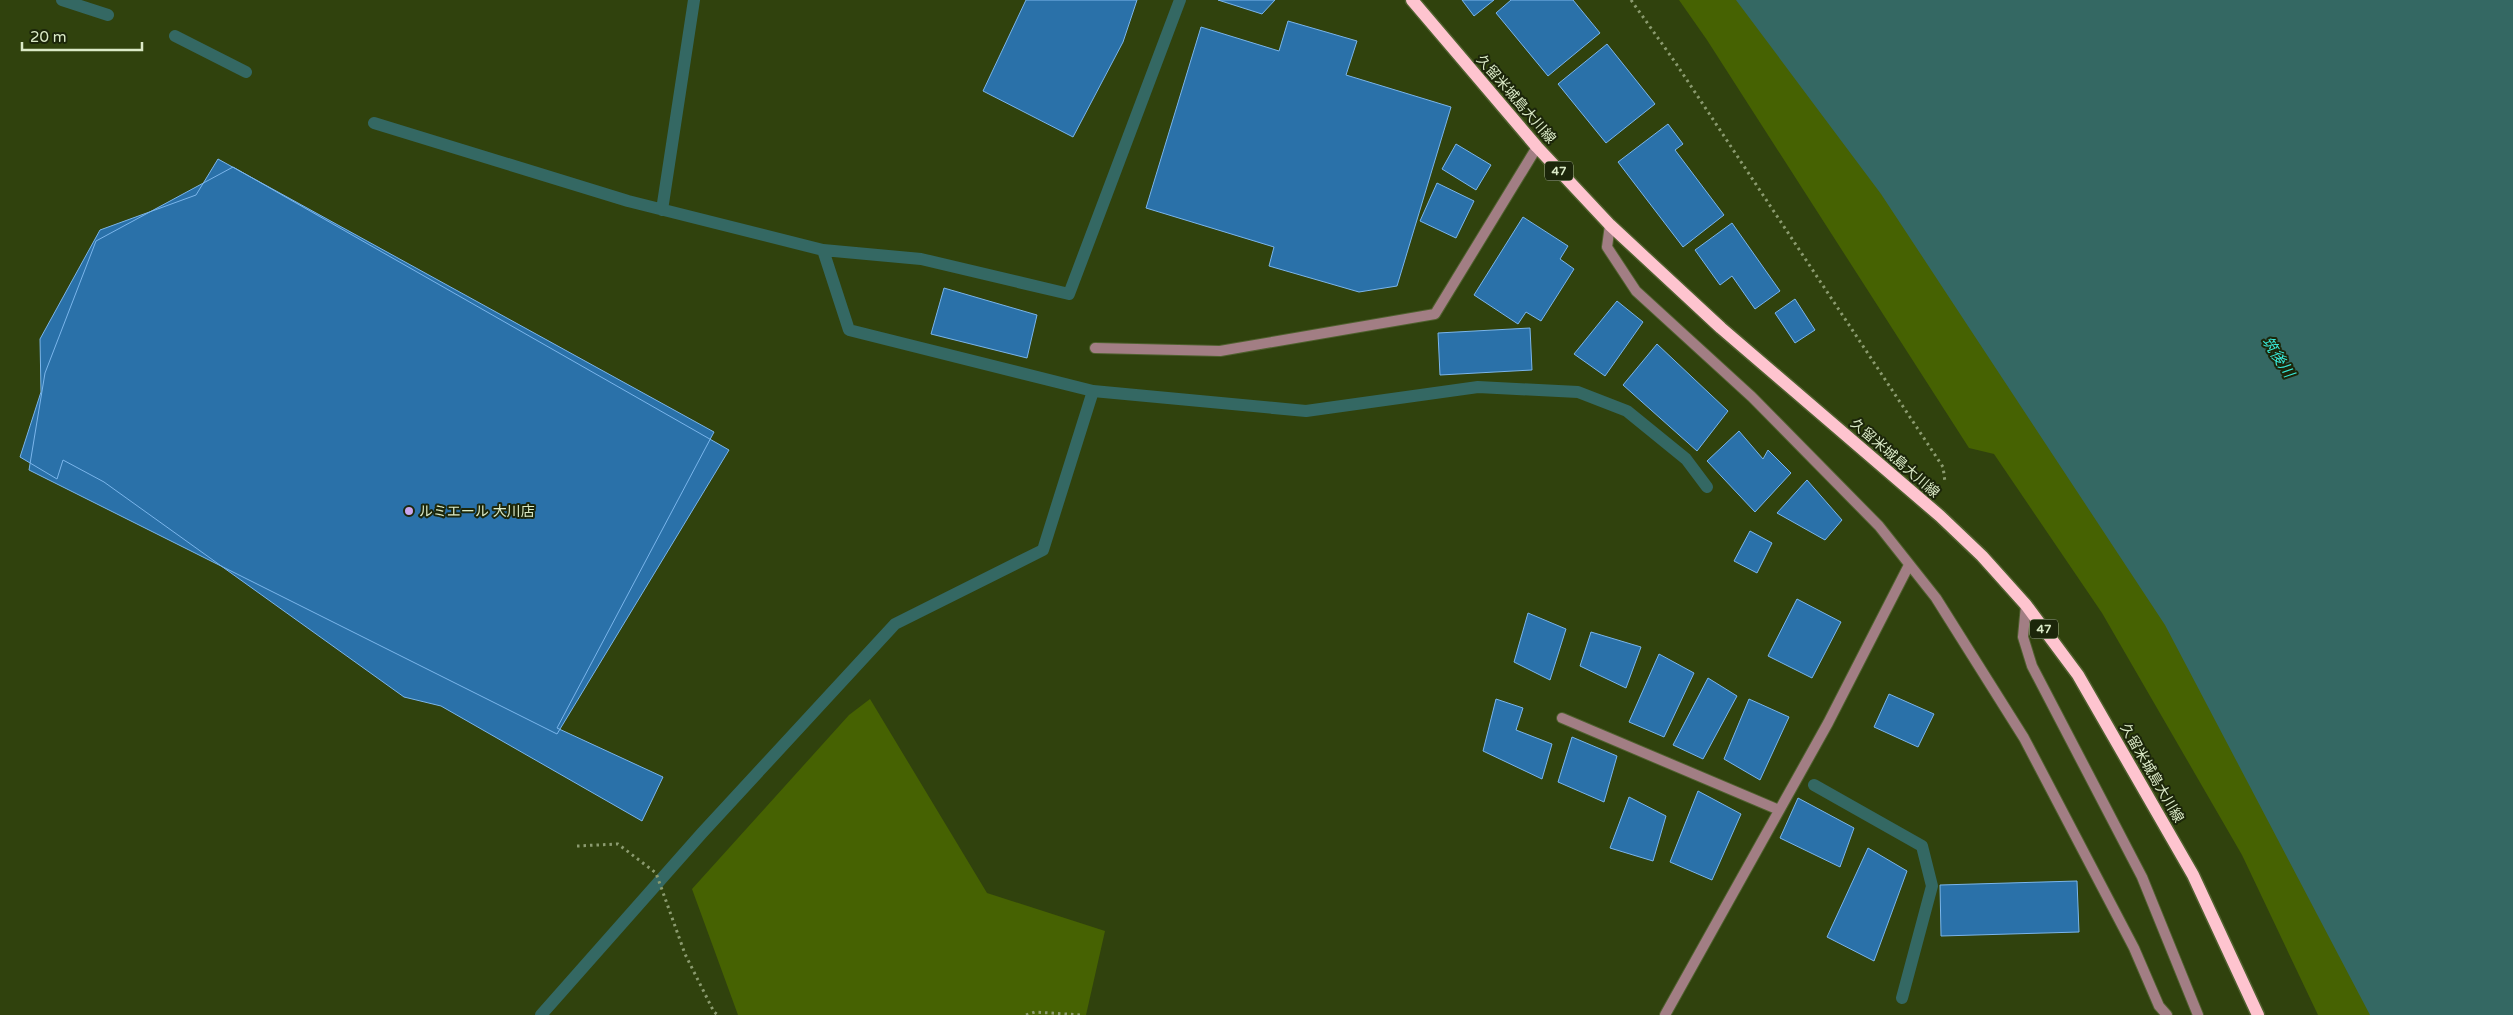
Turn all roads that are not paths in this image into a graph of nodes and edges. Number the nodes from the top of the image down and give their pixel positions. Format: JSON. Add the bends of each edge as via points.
{"nodes":[{"id":1,"x":1412,"y":0,"type":"edge"},
{"id":2,"x":1537,"y":147,"type":"junction"},
{"id":3,"x":1610,"y":225,"type":"junction"},
{"id":4,"x":1095,"y":348,"type":"dead end"},
{"id":5,"x":1909,"y":566,"type":"junction"},
{"id":6,"x":2026,"y":605,"type":"junction"},
{"id":7,"x":1562,"y":718,"type":"dead end"},
{"id":8,"x":1779,"y":810,"type":"junction"},
{"id":9,"x":1664,"y":1015,"type":"edge"},
{"id":10,"x":2167,"y":1015,"type":"edge"},
{"id":11,"x":2198,"y":1015,"type":"edge"},
{"id":12,"x":2258,"y":1015,"type":"edge"}],
"edges":[{"from":1,"to":2,"type":"main road","name":"久留米城島大川線","number":"47"},
{"from":2,"to":3,"type":"main road","name":"久留米城島大川線","number":"47"},
{"from":2,"to":4,"type":"street","via":[[1435,314],[1220,351]]},
{"from":3,"to":5,"type":"street","via":[[1607,247],[1636,291],[1752,397],[1879,526]]},
{"from":3,"to":6,"type":"main road","name":"久留米城島大川線","number":"47","via":[[1721,328],[1940,516]]},
{"from":5,"to":8,"type":"street"},
{"from":5,"to":10,"type":"street","via":[[1936,598],[2024,738],[2134,948],[2159,1006]]},
{"from":6,"to":11,"type":"street","via":[[2023,637],[2032,666],[2142,877]]},
{"from":6,"to":12,"type":"main road","name":"久留米城島大川線","number":"47","via":[[2078,675],[2193,874]]},
{"from":7,"to":8,"type":"street"},
{"from":8,"to":9,"type":"street"}]}
